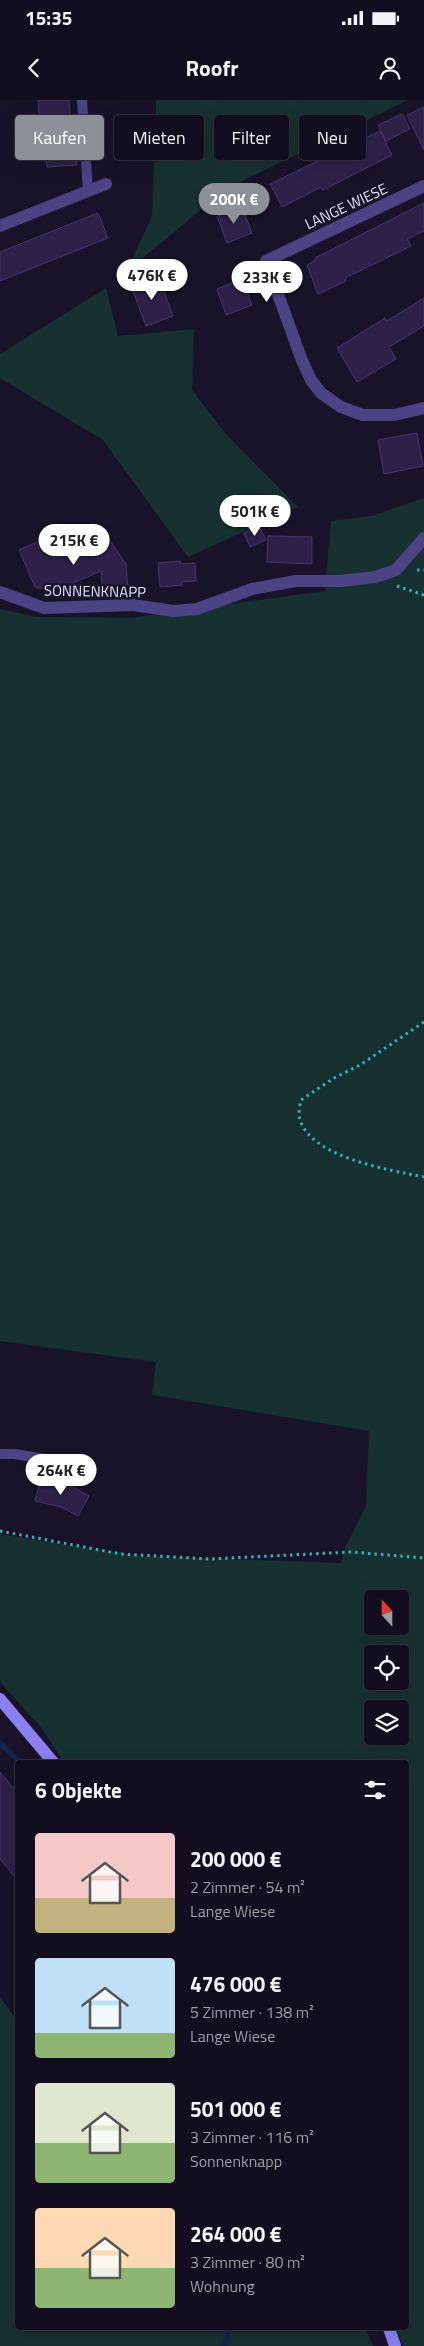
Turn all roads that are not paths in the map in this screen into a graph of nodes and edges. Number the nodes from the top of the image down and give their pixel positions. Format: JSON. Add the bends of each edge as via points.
{"nodes":[{"id":1,"x":82,"y":100,"type":"edge"},
{"id":2,"x":106,"y":184,"type":"dead end"},
{"id":3,"x":424,"y":186,"type":"edge"},
{"id":4,"x":88,"y":192,"type":"junction"},
{"id":5,"x":0,"y":226,"type":"edge"},
{"id":6,"x":424,"y":408,"type":"edge"},
{"id":7,"x":424,"y":538,"type":"edge"},
{"id":8,"x":0,"y":592,"type":"edge"},
{"id":9,"x":0,"y":1454,"type":"edge"},
{"id":10,"x":65,"y":1462,"type":"dead end"},
{"id":11,"x":0,"y":1699,"type":"edge"},
{"id":12,"x":51,"y":1760,"type":"edge"},
{"id":13,"x":389,"y":2330,"type":"edge"},
{"id":14,"x":395,"y":2346,"type":"edge"}],
"edges":[{"from":1,"to":4,"type":"lane"},
{"from":2,"to":4,"type":"street"},
{"from":3,"to":6,"type":"street","name":"LANGE WIESE","via":[[266,261],[301,358],[321,393],[340,407],[363,415],[394,415]]},
{"from":4,"to":5,"type":"street"},
{"from":7,"to":8,"type":"street","name":"SONNENKNAPP","via":[[396,570],[375,577],[296,581],[252,589],[197,609],[174,611],[133,605],[44,608]]},
{"from":9,"to":10,"type":"lane"},
{"from":11,"to":12,"type":"street"},
{"from":13,"to":14,"type":"street"}]}
